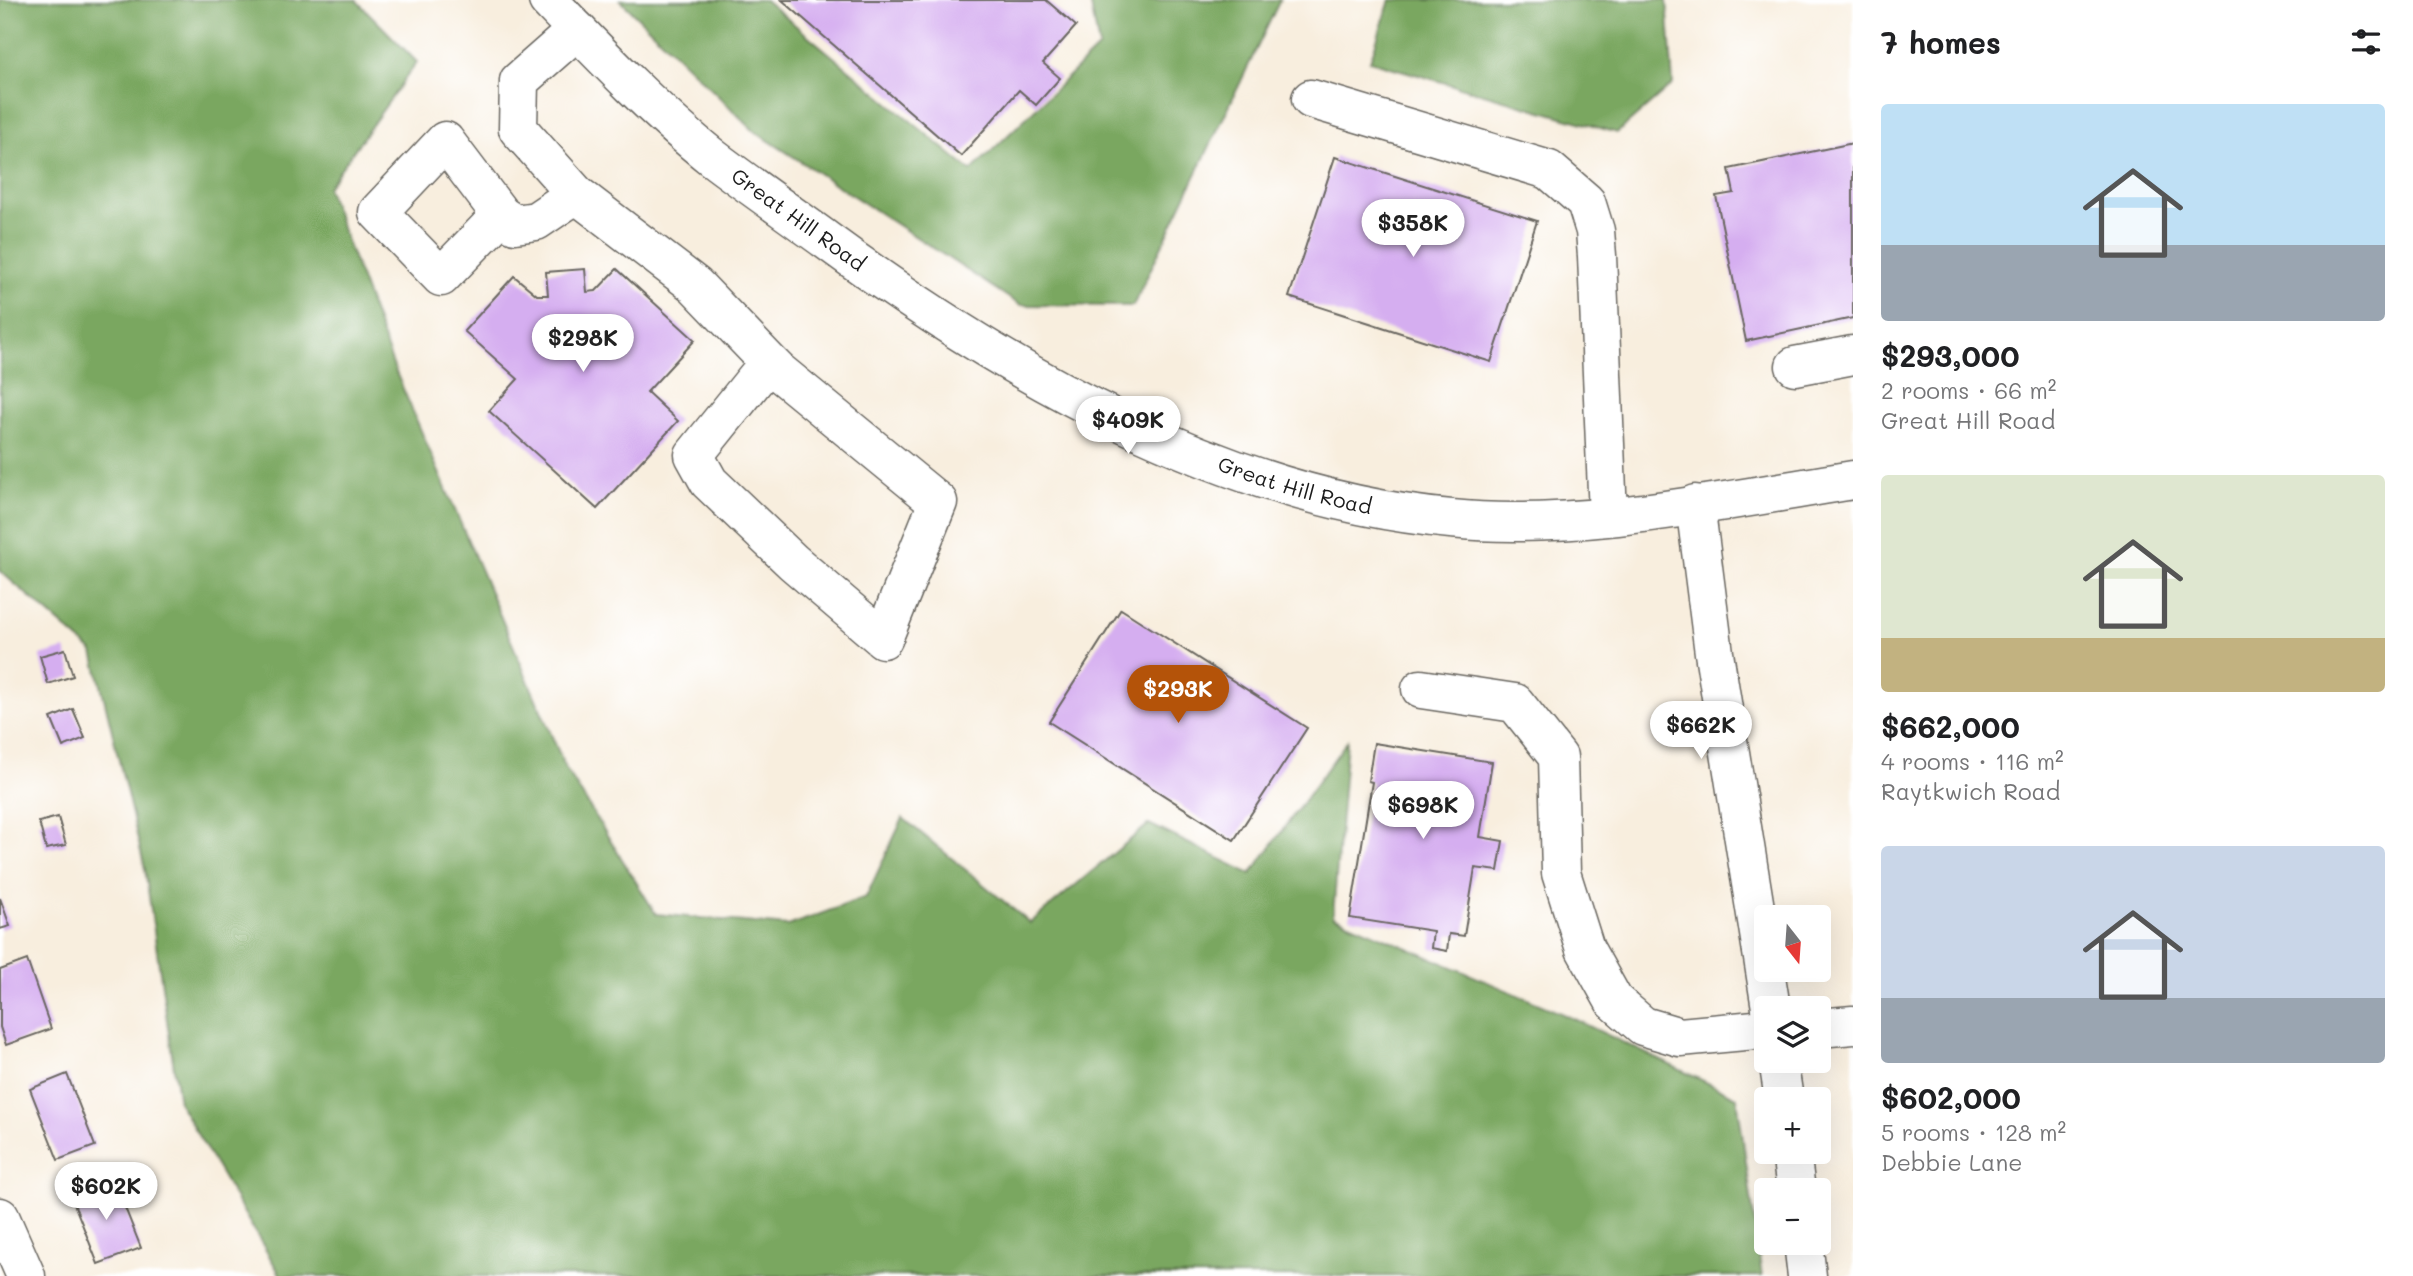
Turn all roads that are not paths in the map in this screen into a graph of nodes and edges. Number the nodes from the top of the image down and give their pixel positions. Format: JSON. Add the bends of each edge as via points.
{"nodes":[{"id":1,"x":548,"y":0,"type":"edge"},
{"id":2,"x":577,"y":30,"type":"junction"},
{"id":3,"x":1311,"y":99,"type":"dead end"},
{"id":4,"x":576,"y":194,"type":"junction"},
{"id":5,"x":501,"y":215,"type":"dead end"},
{"id":6,"x":1853,"y":355,"type":"edge"},
{"id":7,"x":769,"y":362,"type":"junction"},
{"id":8,"x":1795,"y":366,"type":"dead end"},
{"id":9,"x":1853,"y":480,"type":"edge"},
{"id":10,"x":1695,"y":504,"type":"junction"},
{"id":11,"x":1608,"y":516,"type":"junction"},
{"id":12,"x":1421,"y":689,"type":"dead end"},
{"id":13,"x":1769,"y":996,"type":"edge"},
{"id":14,"x":1853,"y":1025,"type":"edge"},
{"id":15,"x":1831,"y":1027,"type":"edge"},
{"id":16,"x":1754,"y":1030,"type":"edge"},
{"id":17,"x":0,"y":1217,"type":"edge"},
{"id":18,"x":1805,"y":1255,"type":"edge"},
{"id":19,"x":26,"y":1276,"type":"edge"},
{"id":20,"x":1807,"y":1276,"type":"edge"}],
"edges":[{"from":1,"to":2,"type":"street","name":"Great Hill Road"},
{"from":2,"to":4,"type":"street","via":[[519,81],[518,129]]},
{"from":2,"to":11,"type":"street","name":"Great Hill Road","via":[[710,156],[906,299],[1089,406],[1230,468],[1389,511],[1454,520]]},
{"from":3,"to":11,"type":"street","via":[[1549,170],[1586,202],[1595,231]]},
{"from":4,"to":5,"type":"street","via":[[536,220],[515,224]]},
{"from":4,"to":7,"type":"street","via":[[695,285]]},
{"from":6,"to":8,"type":"street"},
{"from":7,"to":7,"type":"street","via":[[938,502],[883,639],[709,482],[694,455]]},
{"from":9,"to":10,"type":"street","name":"Great Hill Road"},
{"from":10,"to":11,"type":"street","name":"Great Hill Road"},
{"from":10,"to":13,"type":"street"},
{"from":12,"to":16,"type":"street","via":[[1515,703],[1558,757],[1561,873],[1584,949],[1614,1000],[1643,1026],[1680,1037]]},
{"from":14,"to":15,"type":"street"},
{"from":17,"to":19,"type":"street"},
{"from":18,"to":20,"type":"street"}]}
